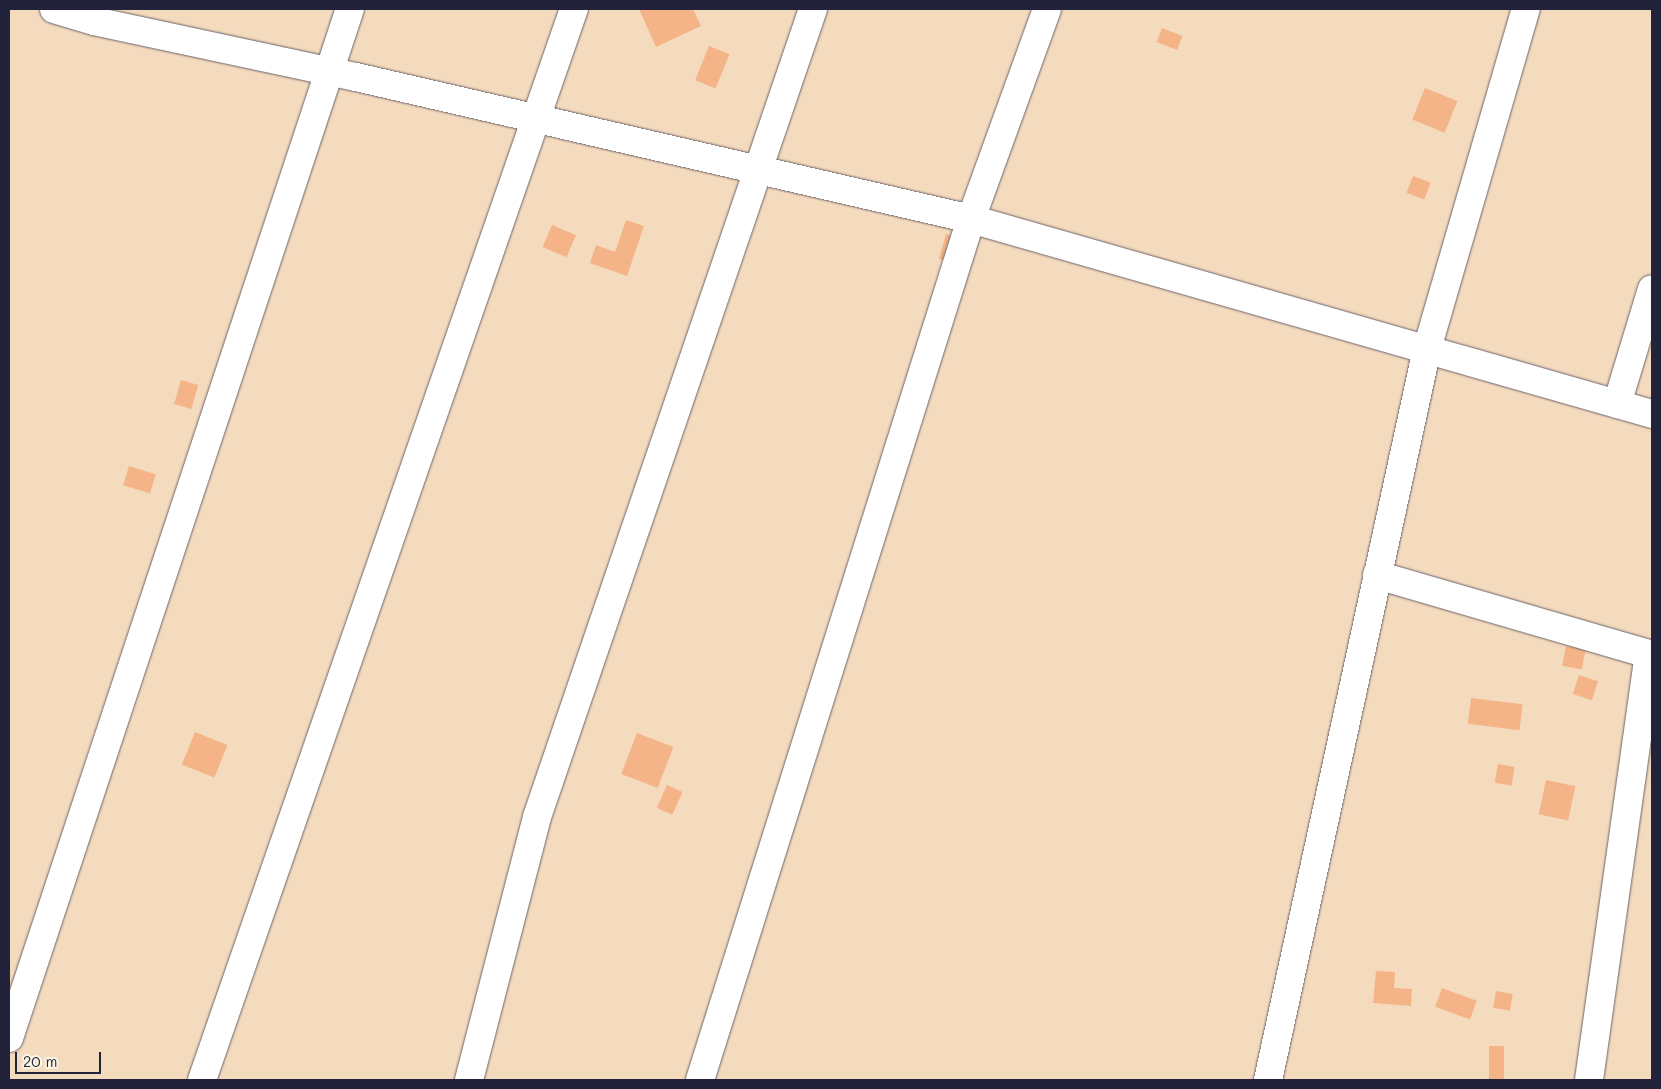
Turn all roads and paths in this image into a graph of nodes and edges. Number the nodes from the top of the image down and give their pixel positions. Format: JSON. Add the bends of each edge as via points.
{"nodes":[{"id":1,"x":54,"y":9,"type":"edge"},
{"id":2,"x":350,"y":9,"type":"edge"},
{"id":3,"x":574,"y":9,"type":"edge"},
{"id":4,"x":813,"y":9,"type":"edge"},
{"id":5,"x":1047,"y":9,"type":"edge"},
{"id":6,"x":1526,"y":9,"type":"edge"},
{"id":7,"x":95,"y":15,"type":"edge"},
{"id":8,"x":328,"y":71,"type":"junction"},
{"id":9,"x":535,"y":118,"type":"junction"},
{"id":10,"x":758,"y":170,"type":"junction"},
{"id":11,"x":971,"y":219,"type":"junction"},
{"id":12,"x":1652,"y":289,"type":"edge"},
{"id":13,"x":1427,"y":349,"type":"junction"},
{"id":14,"x":1617,"y":404,"type":"junction"},
{"id":15,"x":1652,"y":414,"type":"edge"},
{"id":16,"x":1377,"y":575,"type":"junction"},
{"id":17,"x":1651,"y":654,"type":"edge"},
{"id":18,"x":9,"y":1038,"type":"edge"},
{"id":19,"x":202,"y":1080,"type":"edge"},
{"id":20,"x":469,"y":1080,"type":"edge"},
{"id":21,"x":700,"y":1080,"type":"edge"},
{"id":22,"x":1268,"y":1080,"type":"edge"},
{"id":23,"x":1589,"y":1080,"type":"edge"}],
"edges":[{"from":1,"to":7,"type":"street"},
{"from":2,"to":8,"type":"street"},
{"from":3,"to":9,"type":"street"},
{"from":4,"to":10,"type":"street"},
{"from":5,"to":11,"type":"street"},
{"from":6,"to":13,"type":"street"},
{"from":7,"to":8,"type":"street"},
{"from":8,"to":9,"type":"street"},
{"from":8,"to":18,"type":"street"},
{"from":9,"to":10,"type":"street"},
{"from":9,"to":19,"type":"street"},
{"from":10,"to":11,"type":"street"},
{"from":10,"to":20,"type":"street","via":[[537,817]]},
{"from":11,"to":13,"type":"street"},
{"from":11,"to":21,"type":"street"},
{"from":12,"to":14,"type":"street"},
{"from":13,"to":14,"type":"street"},
{"from":13,"to":16,"type":"street"},
{"from":14,"to":15,"type":"street"},
{"from":16,"to":17,"type":"street"},
{"from":16,"to":22,"type":"street"},
{"from":17,"to":23,"type":"street"}]}
